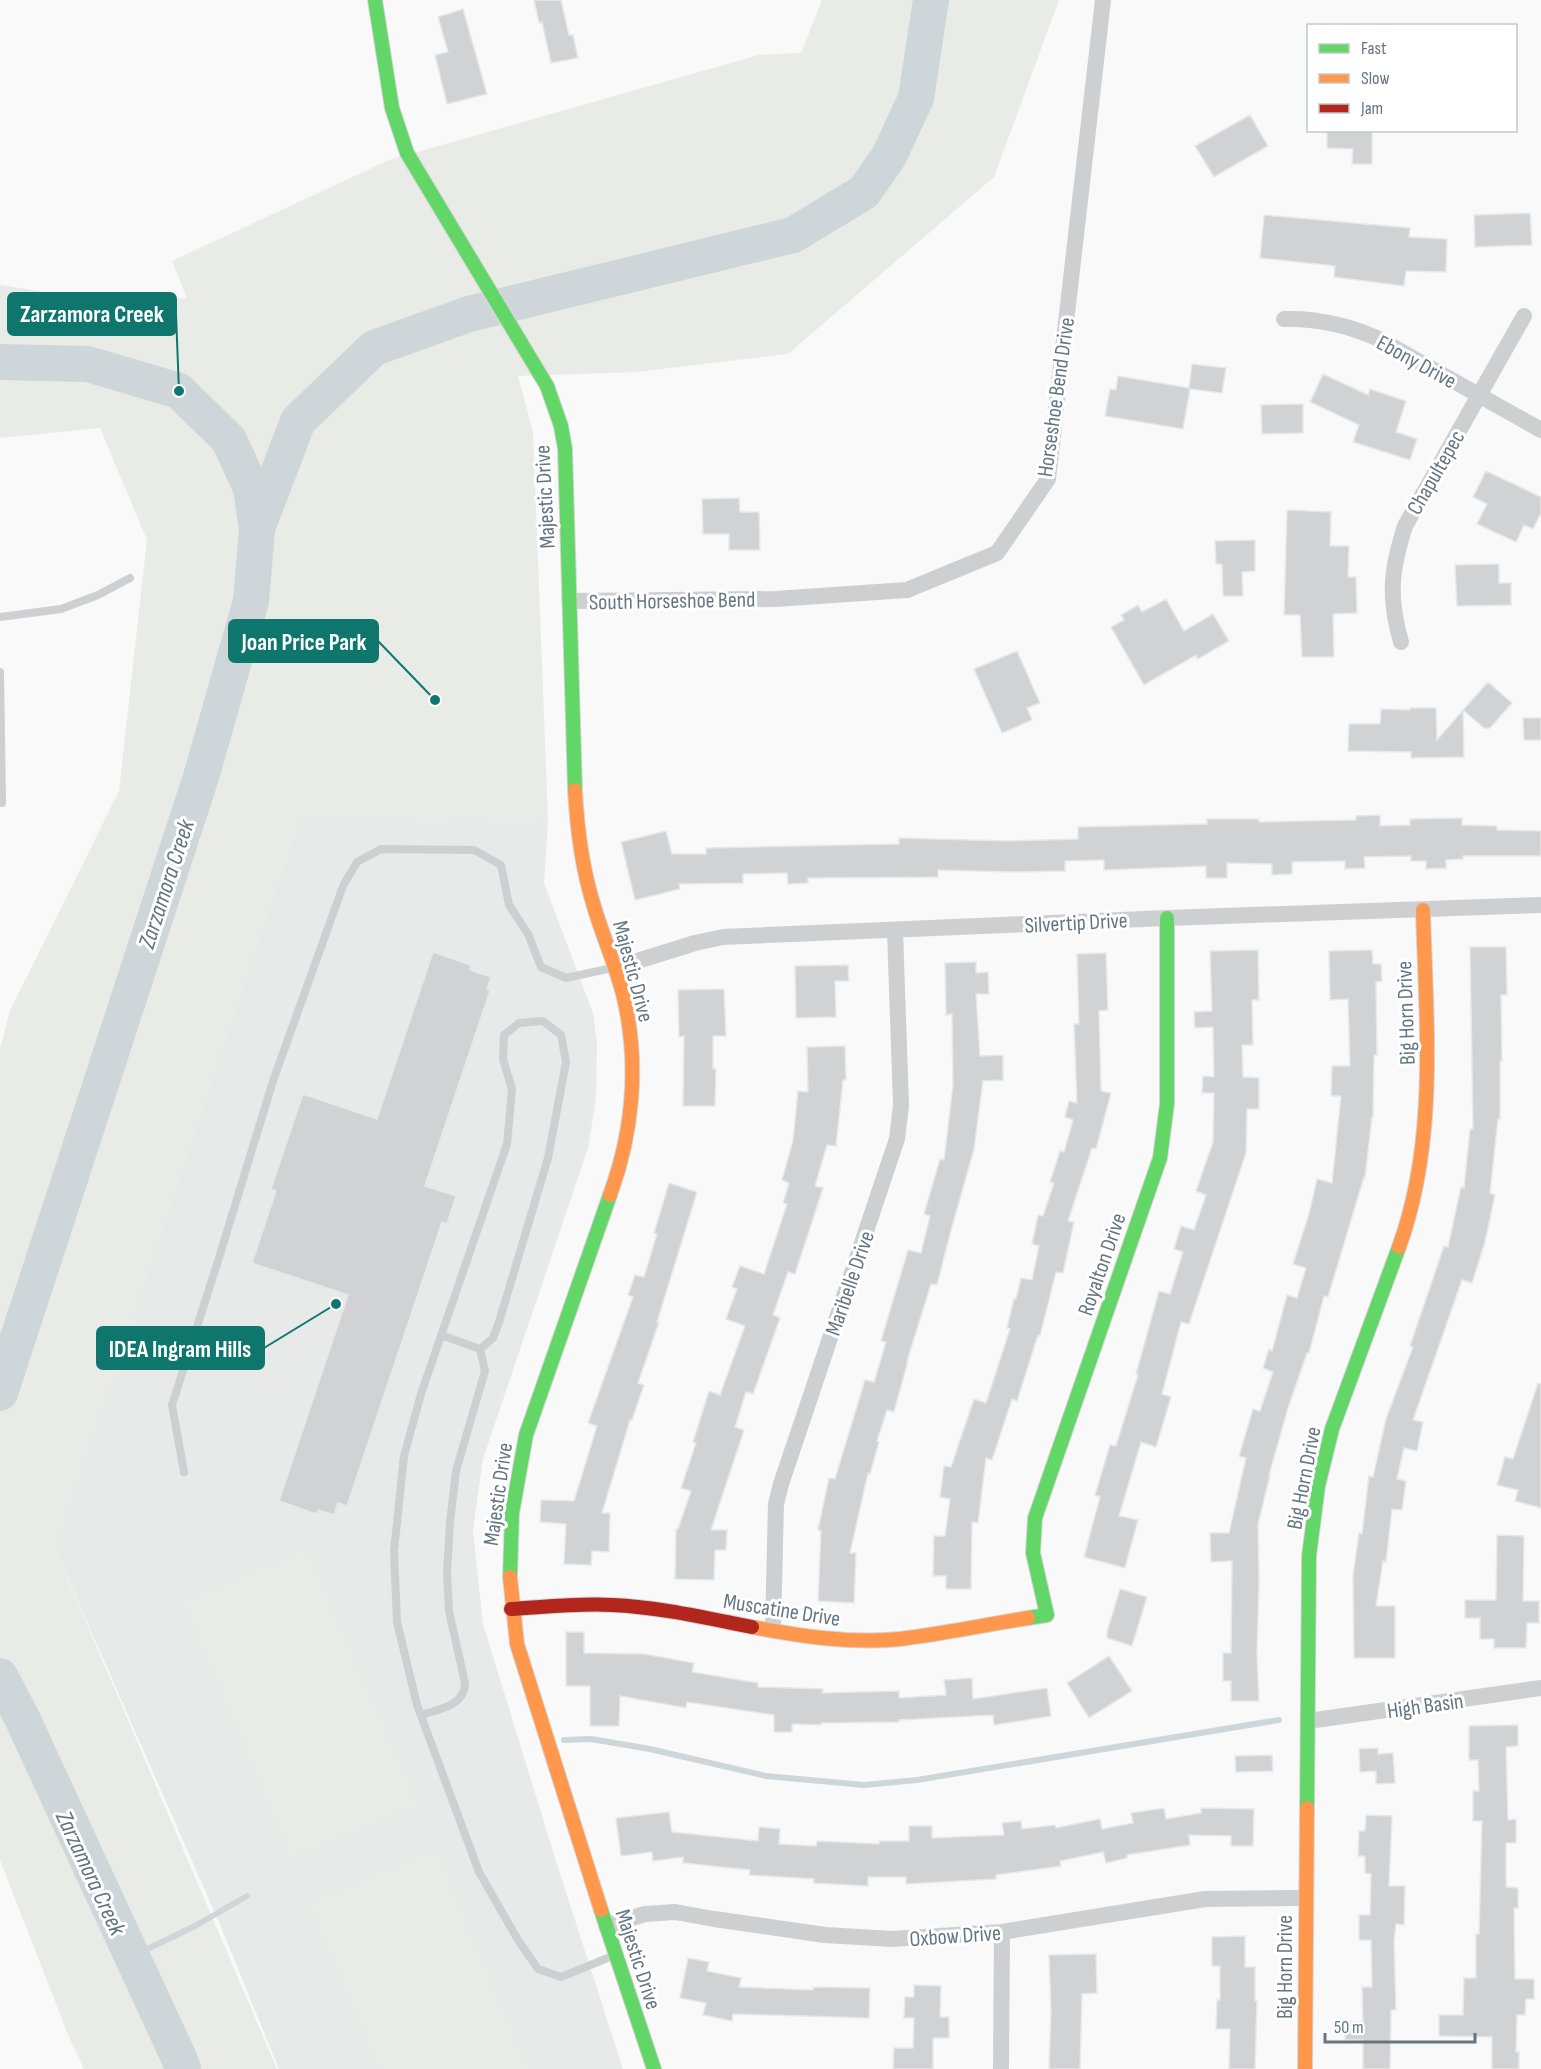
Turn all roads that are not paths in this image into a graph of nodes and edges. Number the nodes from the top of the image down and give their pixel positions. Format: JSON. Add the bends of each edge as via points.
{"nodes":[{"id":1,"x":375,"y":0,"type":"edge"},
{"id":2,"x":1103,"y":0,"type":"edge"},
{"id":3,"x":1524,"y":316,"type":"dead end"},
{"id":4,"x":1284,"y":319,"type":"dead end"},
{"id":5,"x":1479,"y":395,"type":"junction"},
{"id":6,"x":1541,"y":430,"type":"edge"},
{"id":7,"x":130,"y":578,"type":"dead end"},
{"id":8,"x":775,"y":599,"type":"joint"},
{"id":9,"x":570,"y":601,"type":"junction"},
{"id":10,"x":0,"y":617,"type":"edge"},
{"id":11,"x":1401,"y":642,"type":"dead end"},
{"id":12,"x":0,"y":672,"type":"edge"},
{"id":13,"x":0,"y":803,"type":"edge"},
{"id":14,"x":1541,"y":905,"type":"edge"},
{"id":15,"x":1423,"y":910,"type":"junction"},
{"id":16,"x":1167,"y":918,"type":"junction"},
{"id":17,"x":895,"y":931,"type":"junction"},
{"id":18,"x":615,"y":968,"type":"junction"},
{"id":19,"x":441,"y":1335,"type":"junction"},
{"id":20,"x":480,"y":1349,"type":"junction"},
{"id":21,"x":184,"y":1472,"type":"dead end"},
{"id":22,"x":511,"y":1609,"type":"junction"},
{"id":23,"x":1047,"y":1615,"type":"joint"},
{"id":24,"x":773,"y":1630,"type":"junction"},
{"id":25,"x":1541,"y":1688,"type":"edge"},
{"id":26,"x":421,"y":1715,"type":"junction"},
{"id":27,"x":1308,"y":1721,"type":"junction"},
{"id":28,"x":1305,"y":1898,"type":"junction"},
{"id":29,"x":606,"y":1926,"type":"junction"},
{"id":30,"x":1002,"y":1932,"type":"junction"},
{"id":31,"x":615,"y":1955,"type":"junction"},
{"id":32,"x":654,"y":2069,"type":"edge"},
{"id":33,"x":1001,"y":2069,"type":"edge"},
{"id":34,"x":1305,"y":2069,"type":"edge"}],
"edges":[{"from":1,"to":9,"type":"street","name":"Majestic Drive","via":[[392,108],[407,153],[547,386],[561,426]]},
{"from":2,"to":8,"type":"street","name":"Horseshoe Bend Drive","via":[[1048,479],[997,554],[907,590]]},
{"from":3,"to":5,"type":"street","name":"Chapultepec"},
{"from":4,"to":5,"type":"street","name":"Ebony Drive","via":[[1323,321],[1361,331]]},
{"from":5,"to":6,"type":"street","name":"Ebony Drive"},
{"from":5,"to":11,"type":"street","name":"Chapultepec","via":[[1405,526],[1395,559],[1392,592]]},
{"from":7,"to":10,"type":"lane","via":[[61,609]]},
{"from":8,"to":9,"type":"street","name":"South Horseshoe Bend"},
{"from":9,"to":18,"type":"street","name":"Majestic Drive","via":[[576,809],[581,850]]},
{"from":12,"to":13,"type":"lane"},
{"from":14,"to":15,"type":"street","name":"Silvertip Drive"},
{"from":15,"to":16,"type":"street","name":"Silvertip Drive"},
{"from":15,"to":27,"type":"street","name":"Big Horn Drive","via":[[1428,1073],[1420,1166],[1406,1228],[1332,1429],[1318,1486],[1309,1556]]},
{"from":16,"to":17,"type":"street","name":"Silvertip Drive"},
{"from":16,"to":23,"type":"street","name":"Royalton Drive","via":[[1167,1084],[1160,1158],[1035,1518],[1033,1552]]},
{"from":17,"to":18,"type":"street","name":"Silvertip Drive","via":[[723,937]]},
{"from":17,"to":24,"type":"street","name":"Maribelle Drive","via":[[902,1105],[897,1139],[781,1484],[776,1504]]},
{"from":18,"to":21,"type":"lane","via":[[566,978],[542,967],[528,934],[509,905],[501,865],[474,850],[381,849],[357,862],[343,886],[273,1081],[172,1405]]},
{"from":18,"to":22,"type":"street","name":"Majestic Drive","via":[[630,1037],[626,1143],[516,1473],[509,1554]]},
{"from":19,"to":20,"type":"lane"},
{"from":19,"to":20,"type":"lane","via":[[507,1144],[512,1089],[502,1059],[504,1035],[519,1023],[543,1021],[561,1035],[566,1062],[548,1158],[499,1322],[493,1338]]},
{"from":19,"to":26,"type":"lane","via":[[404,1456],[394,1551],[397,1622]]},
{"from":20,"to":26,"type":"lane","via":[[485,1371],[456,1471],[447,1573],[449,1611],[465,1692],[452,1706]]},
{"from":22,"to":24,"type":"street","name":"Muscatine Drive","via":[[614,1605]]},
{"from":22,"to":29,"type":"street","name":"Majestic Drive","via":[[517,1644]]},
{"from":23,"to":24,"type":"street","name":"Muscatine Drive","via":[[898,1639],[830,1640]]},
{"from":25,"to":27,"type":"street","name":"High Basin"},
{"from":26,"to":31,"type":"lane","via":[[479,1872],[538,1969],[561,1977]]},
{"from":27,"to":28,"type":"street","name":"Big Horn Drive"},
{"from":28,"to":30,"type":"street","name":"Oxbow Drive","via":[[1205,1899]]},
{"from":28,"to":34,"type":"street","name":"Big Horn Drive"},
{"from":29,"to":30,"type":"street","name":"Oxbow Drive","via":[[645,1914],[675,1912],[860,1938]]},
{"from":29,"to":31,"type":"street","name":"Majestic Drive"},
{"from":30,"to":33,"type":"street"},
{"from":31,"to":32,"type":"street","name":"Majestic Drive"}]}
